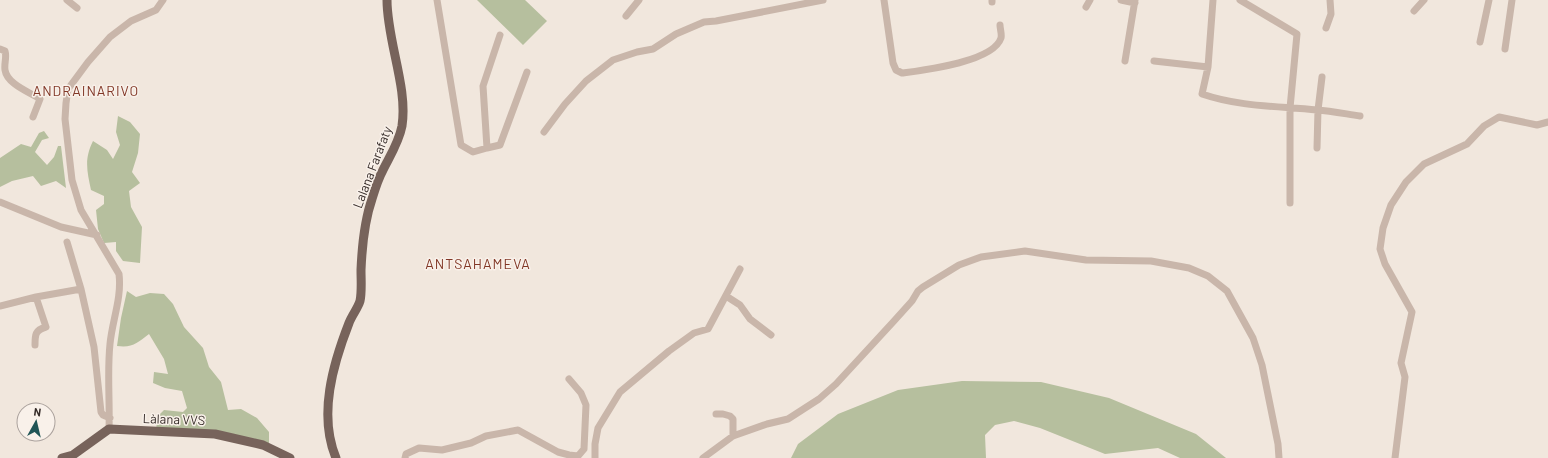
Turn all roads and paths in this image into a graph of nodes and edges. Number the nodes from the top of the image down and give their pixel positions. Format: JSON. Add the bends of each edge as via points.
{"nodes":[{"id":1,"x":67,"y":0,"type":"edge"},
{"id":2,"x":163,"y":0,"type":"edge"},
{"id":3,"x":387,"y":0,"type":"edge"},
{"id":4,"x":437,"y":0,"type":"edge"},
{"id":5,"x":639,"y":0,"type":"edge"},
{"id":6,"x":823,"y":0,"type":"edge"},
{"id":7,"x":884,"y":0,"type":"edge"},
{"id":8,"x":1121,"y":0,"type":"edge"},
{"id":9,"x":1212,"y":0,"type":"edge"},
{"id":10,"x":1240,"y":0,"type":"edge"},
{"id":11,"x":1330,"y":0,"type":"edge"},
{"id":12,"x":1424,"y":0,"type":"edge"},
{"id":13,"x":1489,"y":0,"type":"edge"},
{"id":14,"x":1512,"y":0,"type":"edge"},
{"id":15,"x":1135,"y":1,"type":"edge"},
{"id":16,"x":77,"y":8,"type":"dead end"},
{"id":17,"x":1414,"y":11,"type":"dead end"},
{"id":18,"x":626,"y":16,"type":"dead end"},
{"id":19,"x":1000,"y":25,"type":"dead end"},
{"id":20,"x":1326,"y":28,"type":"dead end"},
{"id":21,"x":500,"y":36,"type":"dead end"},
{"id":22,"x":1480,"y":42,"type":"dead end"},
{"id":23,"x":0,"y":49,"type":"edge"},
{"id":24,"x":1505,"y":49,"type":"dead end"},
{"id":25,"x":1125,"y":60,"type":"dead end"},
{"id":26,"x":1154,"y":62,"type":"dead end"},
{"id":27,"x":1208,"y":66,"type":"junction"},
{"id":28,"x":527,"y":72,"type":"dead end"},
{"id":29,"x":1322,"y":77,"type":"dead end"},
{"id":30,"x":1290,"y":108,"type":"junction"},
{"id":31,"x":1318,"y":110,"type":"junction"},
{"id":32,"x":1360,"y":116,"type":"dead end"},
{"id":33,"x":34,"y":117,"type":"dead end"},
{"id":34,"x":1548,"y":122,"type":"edge"},
{"id":35,"x":544,"y":132,"type":"dead end"},
{"id":36,"x":487,"y":148,"type":"junction"},
{"id":37,"x":1317,"y":148,"type":"dead end"},
{"id":38,"x":0,"y":202,"type":"edge"},
{"id":39,"x":1290,"y":203,"type":"dead end"},
{"id":40,"x":97,"y":235,"type":"junction"},
{"id":41,"x":67,"y":242,"type":"dead end"},
{"id":42,"x":740,"y":269,"type":"dead end"},
{"id":43,"x":81,"y":289,"type":"junction"},
{"id":44,"x":726,"y":296,"type":"junction"},
{"id":45,"x":36,"y":297,"type":"junction"},
{"id":46,"x":0,"y":306,"type":"edge"},
{"id":47,"x":771,"y":335,"type":"dead end"},
{"id":48,"x":35,"y":345,"type":"dead end"},
{"id":49,"x":569,"y":378,"type":"dead end"},
{"id":50,"x":716,"y":414,"type":"dead end"},
{"id":51,"x":110,"y":418,"type":"junction"},
{"id":52,"x":109,"y":430,"type":"junction"},
{"id":53,"x":733,"y":436,"type":"junction"},
{"id":54,"x":62,"y":458,"type":"edge"},
{"id":55,"x":290,"y":458,"type":"edge"},
{"id":56,"x":336,"y":458,"type":"edge"},
{"id":57,"x":405,"y":458,"type":"edge"},
{"id":58,"x":595,"y":458,"type":"edge"},
{"id":59,"x":703,"y":458,"type":"edge"},
{"id":60,"x":1279,"y":458,"type":"edge"},
{"id":61,"x":1395,"y":458,"type":"edge"}],
"edges":[{"from":1,"to":16,"type":"street"},
{"from":2,"to":40,"type":"street","via":[[156,10],[131,21],[110,37],[68,89],[65,119],[72,180],[81,210]]},
{"from":3,"to":56,"type":"main road","name":"Lalana Farafaty","via":[[391,40],[404,104],[402,126],[397,144],[371,200],[364,228],[360,301],[333,373],[327,418]]},
{"from":4,"to":36,"type":"street","via":[[461,145],[473,152]]},
{"from":5,"to":18,"type":"street"},
{"from":6,"to":35,"type":"street","via":[[704,22],[676,34],[653,49],[613,60],[586,81]]},
{"from":7,"to":19,"type":"street","via":[[893,63],[896,70],[902,73],[965,61],[991,50],[1001,37]]},
{"from":8,"to":15,"type":"street"},
{"from":9,"to":27,"type":"street"},
{"from":10,"to":30,"type":"street","via":[[1297,34]]},
{"from":11,"to":20,"type":"street","via":[[1331,14]]},
{"from":12,"to":17,"type":"street"},
{"from":13,"to":22,"type":"street"},
{"from":14,"to":24,"type":"street"},
{"from":15,"to":25,"type":"street"},
{"from":21,"to":36,"type":"street","via":[[483,86]]},
{"from":23,"to":33,"type":"street","via":[[6,54],[6,75],[14,84],[40,99]]},
{"from":26,"to":27,"type":"street"},
{"from":27,"to":30,"type":"street","via":[[1202,94],[1251,106]]},
{"from":28,"to":36,"type":"street","via":[[500,145]]},
{"from":29,"to":31,"type":"street"},
{"from":30,"to":31,"type":"street"},
{"from":30,"to":39,"type":"street"},
{"from":31,"to":32,"type":"street"},
{"from":31,"to":37,"type":"street"},
{"from":34,"to":61,"type":"street","via":[[1537,125],[1500,117],[1484,126],[1467,144],[1424,164],[1406,182],[1391,204],[1383,228],[1380,249],[1385,264],[1412,312],[1401,363],[1404,377]]},
{"from":38,"to":40,"type":"street","via":[[60,228]]},
{"from":40,"to":51,"type":"street","via":[[119,274],[121,286],[110,343]]},
{"from":41,"to":43,"type":"street"},
{"from":42,"to":44,"type":"street"},
{"from":43,"to":45,"type":"street"},
{"from":43,"to":51,"type":"street","via":[[94,347],[101,412]]},
{"from":44,"to":47,"type":"street","via":[[740,305],[750,319]]},
{"from":44,"to":58,"type":"street","via":[[708,329],[694,333],[620,392],[598,428]]},
{"from":45,"to":46,"type":"street"},
{"from":45,"to":48,"type":"street","via":[[46,327],[35,334]]},
{"from":49,"to":57,"type":"street","via":[[581,393],[586,405],[584,449],[578,456],[558,452],[518,430],[486,436],[471,444],[442,450],[419,448],[406,454]]},
{"from":50,"to":53,"type":"street","via":[[730,416],[733,419]]},
{"from":51,"to":52,"type":"street"},
{"from":52,"to":54,"type":"main road","via":[[73,455]]},
{"from":52,"to":55,"type":"main road","name":"Làlana VVS","via":[[214,434],[263,445]]},
{"from":53,"to":59,"type":"street"},
{"from":53,"to":60,"type":"street","via":[[788,419],[819,399],[836,384],[923,287],[959,265],[981,257],[1025,251],[1086,260],[1151,261],[1189,268],[1208,276],[1227,291],[1253,338],[1262,365]]}]}
